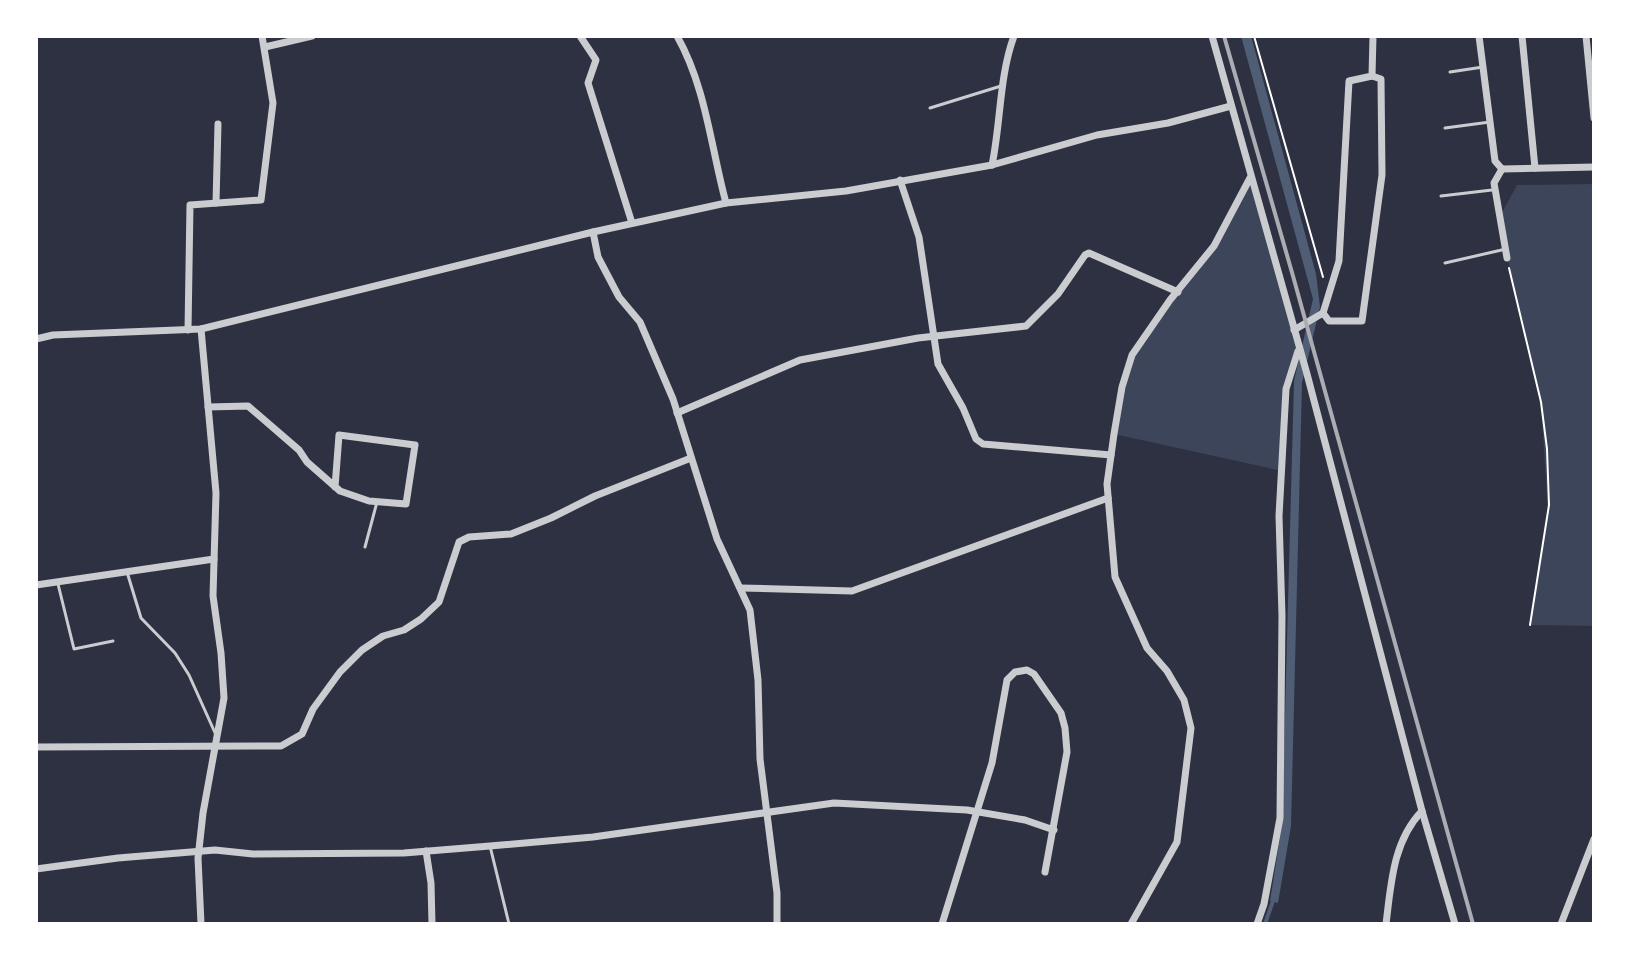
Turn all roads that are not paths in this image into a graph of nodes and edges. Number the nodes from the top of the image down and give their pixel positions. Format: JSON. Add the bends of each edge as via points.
{"nodes":[{"id":1,"x":262,"y":36,"type":"edge"},
{"id":2,"x":312,"y":36,"type":"edge"},
{"id":3,"x":580,"y":36,"type":"edge"},
{"id":4,"x":677,"y":36,"type":"edge"},
{"id":5,"x":1014,"y":36,"type":"edge"},
{"id":6,"x":1212,"y":36,"type":"edge"},
{"id":7,"x":1373,"y":36,"type":"edge"},
{"id":8,"x":1479,"y":36,"type":"edge"},
{"id":9,"x":1522,"y":36,"type":"edge"},
{"id":10,"x":1586,"y":36,"type":"edge"},
{"id":11,"x":265,"y":47,"type":"junction"},
{"id":12,"x":1483,"y":67,"type":"junction"},
{"id":13,"x":1450,"y":72,"type":"dead end"},
{"id":14,"x":1372,"y":76,"type":"junction"},
{"id":15,"x":1004,"y":85,"type":"junction"},
{"id":16,"x":1231,"y":106,"type":"junction"},
{"id":17,"x":930,"y":108,"type":"dead end"},
{"id":18,"x":1594,"y":118,"type":"edge"},
{"id":19,"x":1490,"y":122,"type":"junction"},
{"id":20,"x":218,"y":124,"type":"dead end"},
{"id":21,"x":1445,"y":128,"type":"dead end"},
{"id":22,"x":992,"y":165,"type":"junction"},
{"id":23,"x":1594,"y":167,"type":"edge"},
{"id":24,"x":1535,"y":168,"type":"junction"},
{"id":25,"x":1502,"y":169,"type":"junction"},
{"id":26,"x":1250,"y":177,"type":"junction"},
{"id":27,"x":900,"y":180,"type":"junction"},
{"id":28,"x":1496,"y":189,"type":"junction"},
{"id":29,"x":1441,"y":196,"type":"dead end"},
{"id":30,"x":216,"y":203,"type":"junction"},
{"id":31,"x":726,"y":203,"type":"junction"},
{"id":32,"x":632,"y":223,"type":"junction"},
{"id":33,"x":593,"y":232,"type":"junction"},
{"id":34,"x":1506,"y":253,"type":"joint"},
{"id":35,"x":1445,"y":263,"type":"dead end"},
{"id":36,"x":1178,"y":292,"type":"junction"},
{"id":37,"x":1322,"y":314,"type":"junction"},
{"id":38,"x":201,"y":329,"type":"junction"},
{"id":39,"x":188,"y":330,"type":"junction"},
{"id":40,"x":1294,"y":330,"type":"junction"},
{"id":41,"x":934,"y":336,"type":"junction"},
{"id":42,"x":36,"y":339,"type":"edge"},
{"id":43,"x":1298,"y":349,"type":"junction"},
{"id":44,"x":208,"y":407,"type":"junction"},
{"id":45,"x":677,"y":413,"type":"junction"},
{"id":46,"x":1111,"y":455,"type":"junction"},
{"id":47,"x":691,"y":458,"type":"junction"},
{"id":48,"x":335,"y":487,"type":"junction"},
{"id":49,"x":1108,"y":498,"type":"junction"},
{"id":50,"x":377,"y":502,"type":"junction"},
{"id":51,"x":365,"y":547,"type":"dead end"},
{"id":52,"x":214,"y":559,"type":"junction"},
{"id":53,"x":127,"y":570,"type":"junction"},
{"id":54,"x":57,"y":580,"type":"junction"},
{"id":55,"x":36,"y":585,"type":"edge"},
{"id":56,"x":741,"y":588,"type":"junction"},
{"id":57,"x":113,"y":641,"type":"dead end"},
{"id":58,"x":217,"y":738,"type":"junction"},
{"id":59,"x":36,"y":747,"type":"edge"},
{"id":60,"x":216,"y":748,"type":"junction"},
{"id":61,"x":1422,"y":811,"type":"junction"},
{"id":62,"x":975,"y":812,"type":"junction"},
{"id":63,"x":766,"y":813,"type":"junction"},
{"id":64,"x":1054,"y":830,"type":"junction"},
{"id":65,"x":1594,"y":839,"type":"edge"},
{"id":66,"x":490,"y":846,"type":"junction"},
{"id":67,"x":426,"y":851,"type":"junction"},
{"id":68,"x":199,"y":852,"type":"junction"},
{"id":69,"x":36,"y":869,"type":"edge"},
{"id":70,"x":1584,"y":869,"type":"junction"},
{"id":71,"x":1045,"y":872,"type":"dead end"},
{"id":72,"x":1594,"y":873,"type":"edge"},
{"id":73,"x":201,"y":924,"type":"edge"},
{"id":74,"x":432,"y":924,"type":"edge"},
{"id":75,"x":509,"y":924,"type":"edge"},
{"id":76,"x":777,"y":924,"type":"edge"},
{"id":77,"x":942,"y":924,"type":"edge"},
{"id":78,"x":1131,"y":924,"type":"edge"},
{"id":79,"x":1257,"y":924,"type":"edge"},
{"id":80,"x":1386,"y":924,"type":"edge"},
{"id":81,"x":1455,"y":924,"type":"edge"},
{"id":82,"x":1561,"y":924,"type":"edge"}],
"edges":[{"from":1,"to":11,"type":"street"},
{"from":2,"to":11,"type":"street"},
{"from":3,"to":32,"type":"street","via":[[596,60],[588,83]]},
{"from":4,"to":31,"type":"street","via":[[703,103]]},
{"from":5,"to":15,"type":"street"},
{"from":6,"to":16,"type":"street"},
{"from":7,"to":14,"type":"street"},
{"from":8,"to":12,"type":"street"},
{"from":9,"to":24,"type":"street"},
{"from":10,"to":18,"type":"street"},
{"from":11,"to":30,"type":"street","via":[[273,103],[261,200]]},
{"from":12,"to":13,"type":"lane"},
{"from":12,"to":19,"type":"street"},
{"from":14,"to":37,"type":"street","via":[[1349,81],[1339,261]]},
{"from":14,"to":37,"type":"street","via":[[1381,79],[1382,175],[1362,321],[1329,321]]},
{"from":15,"to":17,"type":"lane"},
{"from":15,"to":22,"type":"street"},
{"from":16,"to":22,"type":"street"},
{"from":16,"to":26,"type":"street"},
{"from":19,"to":21,"type":"lane"},
{"from":19,"to":25,"type":"street","via":[[1495,161]]},
{"from":20,"to":30,"type":"street"},
{"from":22,"to":27,"type":"street"},
{"from":23,"to":24,"type":"street"},
{"from":24,"to":25,"type":"street"},
{"from":25,"to":28,"type":"street"},
{"from":26,"to":36,"type":"street","via":[[1214,246]]},
{"from":26,"to":40,"type":"street"},
{"from":27,"to":31,"type":"street"},
{"from":27,"to":41,"type":"street","via":[[919,237]]},
{"from":28,"to":29,"type":"lane"},
{"from":28,"to":34,"type":"street"},
{"from":30,"to":39,"type":"street","via":[[190,205]]},
{"from":31,"to":32,"type":"street"},
{"from":32,"to":33,"type":"street"},
{"from":33,"to":38,"type":"street"},
{"from":33,"to":45,"type":"street","via":[[598,257],[619,297],[640,322]]},
{"from":34,"to":35,"type":"lane"},
{"from":36,"to":41,"type":"street","via":[[1089,253],[1026,326]]},
{"from":36,"to":46,"type":"street","via":[[1132,355]]},
{"from":37,"to":40,"type":"street"},
{"from":38,"to":39,"type":"street"},
{"from":38,"to":44,"type":"street"},
{"from":39,"to":42,"type":"street"},
{"from":40,"to":43,"type":"street"},
{"from":41,"to":45,"type":"street","via":[[800,360]]},
{"from":41,"to":46,"type":"street","via":[[938,364],[983,444]]},
{"from":43,"to":61,"type":"street"},
{"from":43,"to":79,"type":"street","via":[[1286,389],[1279,516],[1280,818]]},
{"from":44,"to":48,"type":"street","via":[[248,406]]},
{"from":44,"to":52,"type":"street","via":[[216,493]]},
{"from":45,"to":47,"type":"street"},
{"from":46,"to":49,"type":"street"},
{"from":47,"to":56,"type":"street","via":[[717,539]]},
{"from":47,"to":60,"type":"street","via":[[511,534],[459,542],[439,602],[404,630],[362,650],[313,709],[302,734],[281,746]]},
{"from":48,"to":50,"type":"street"},
{"from":48,"to":50,"type":"street","via":[[339,435],[415,445],[406,504]]},
{"from":49,"to":56,"type":"street","via":[[852,591]]},
{"from":49,"to":78,"type":"street","via":[[1115,577],[1147,648],[1184,700],[1191,728],[1177,842]]},
{"from":50,"to":51,"type":"lane"},
{"from":52,"to":53,"type":"street"},
{"from":52,"to":58,"type":"street","via":[[224,698]]},
{"from":53,"to":54,"type":"street"},
{"from":53,"to":58,"type":"lane","via":[[141,618],[189,675]]},
{"from":54,"to":55,"type":"street"},
{"from":54,"to":57,"type":"lane","via":[[74,649]]},
{"from":56,"to":63,"type":"street","via":[[755,643]]},
{"from":58,"to":60,"type":"street"},
{"from":59,"to":60,"type":"street"},
{"from":60,"to":68,"type":"street"},
{"from":61,"to":80,"type":"street","via":[[1399,847]]},
{"from":61,"to":81,"type":"street"},
{"from":62,"to":63,"type":"street","via":[[834,803]]},
{"from":62,"to":64,"type":"street"},
{"from":62,"to":64,"type":"street","via":[[992,763],[1007,680],[1027,670],[1061,713],[1065,728],[1067,752]]},
{"from":62,"to":77,"type":"street"},
{"from":63,"to":66,"type":"street"},
{"from":63,"to":76,"type":"street"},
{"from":64,"to":71,"type":"street"},
{"from":65,"to":70,"type":"street"},
{"from":66,"to":67,"type":"street"},
{"from":66,"to":75,"type":"lane"},
{"from":67,"to":68,"type":"street"},
{"from":67,"to":74,"type":"street"},
{"from":68,"to":69,"type":"street"},
{"from":68,"to":73,"type":"street"},
{"from":70,"to":72,"type":"street"},
{"from":70,"to":82,"type":"street"}]}
